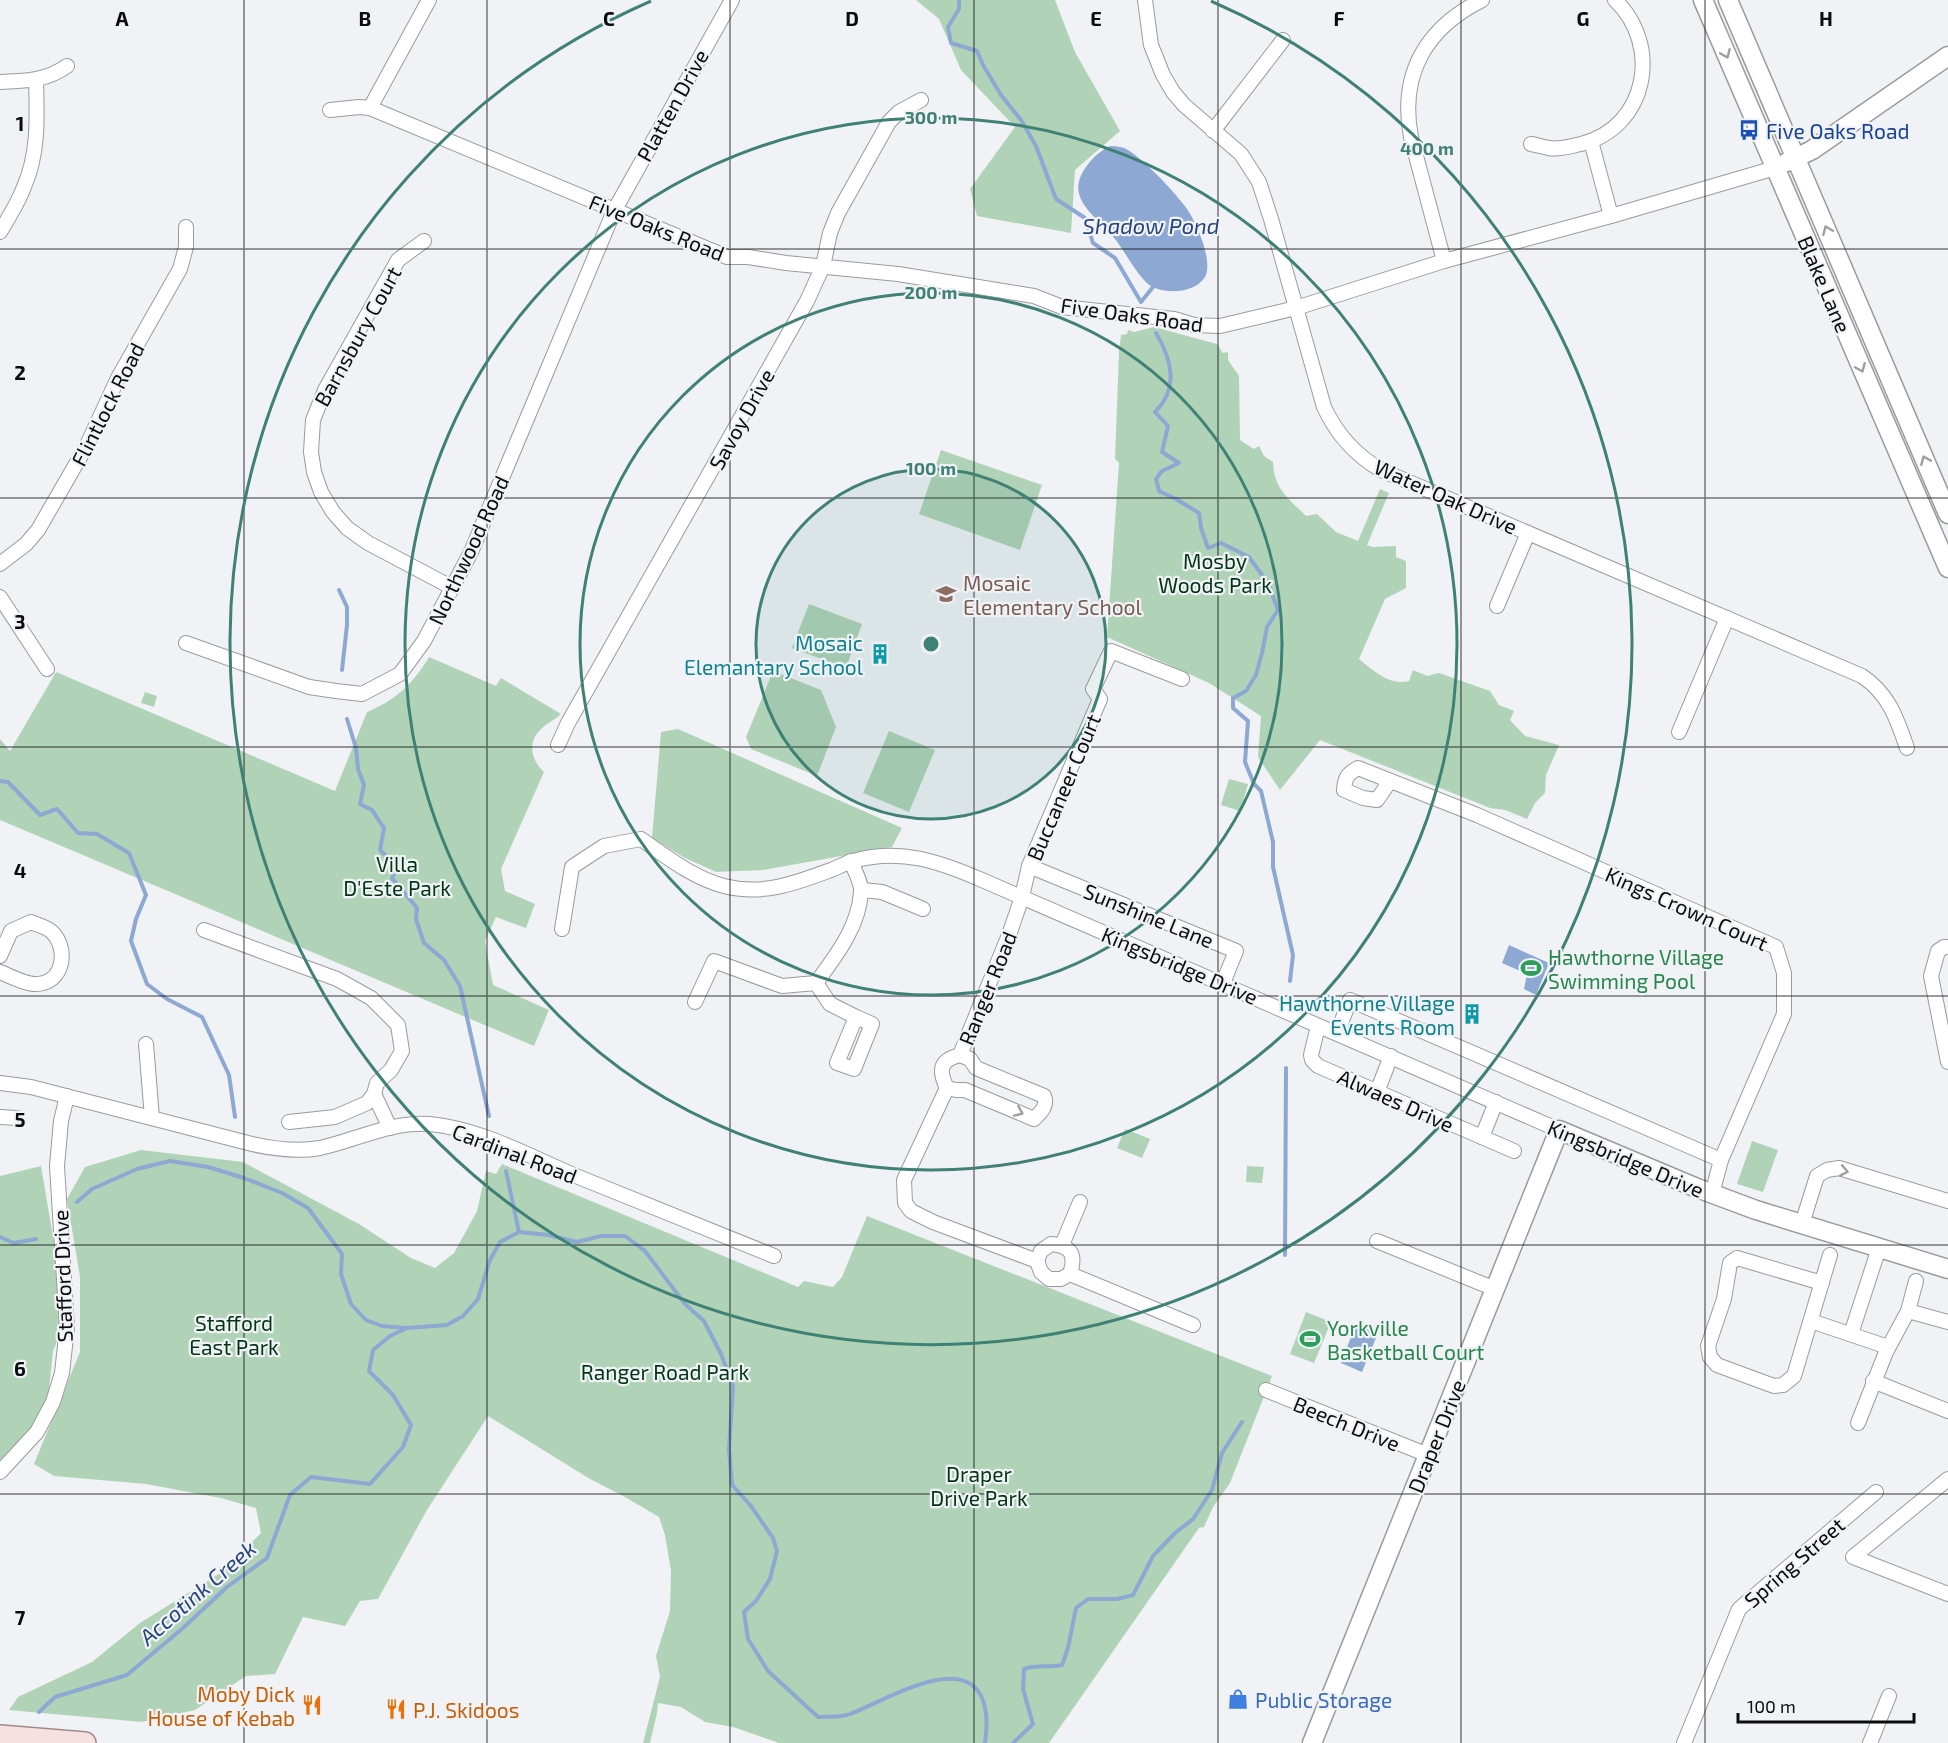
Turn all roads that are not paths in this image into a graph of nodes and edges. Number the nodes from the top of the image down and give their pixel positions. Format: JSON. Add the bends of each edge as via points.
{"nodes":[{"id":1,"x":429,"y":0,"type":"edge"},
{"id":2,"x":732,"y":0,"type":"edge"},
{"id":3,"x":1144,"y":0,"type":"edge"},
{"id":4,"x":1482,"y":0,"type":"edge"},
{"id":5,"x":1615,"y":0,"type":"edge"},
{"id":6,"x":1703,"y":0,"type":"edge"},
{"id":7,"x":1728,"y":0,"type":"edge"},
{"id":8,"x":1283,"y":40,"type":"dead end"},
{"id":9,"x":1948,"y":56,"type":"edge"},
{"id":10,"x":67,"y":66,"type":"dead end"},
{"id":11,"x":36,"y":80,"type":"junction"},
{"id":12,"x":0,"y":82,"type":"edge"},
{"id":13,"x":921,"y":100,"type":"dead end"},
{"id":14,"x":370,"y":108,"type":"junction"},
{"id":15,"x":330,"y":110,"type":"dead end"},
{"id":16,"x":1214,"y":131,"type":"junction"},
{"id":17,"x":1591,"y":141,"type":"junction"},
{"id":18,"x":1531,"y":144,"type":"dead end"},
{"id":19,"x":1796,"y":159,"type":"junction"},
{"id":20,"x":1775,"y":168,"type":"junction"},
{"id":21,"x":614,"y":211,"type":"junction"},
{"id":22,"x":1611,"y":216,"type":"junction"},
{"id":23,"x":186,"y":227,"type":"dead end"},
{"id":24,"x":0,"y":232,"type":"edge"},
{"id":25,"x":424,"y":241,"type":"dead end"},
{"id":26,"x":1444,"y":261,"type":"junction"},
{"id":27,"x":823,"y":266,"type":"junction"},
{"id":28,"x":1296,"y":308,"type":"junction"},
{"id":29,"x":1948,"y":514,"type":"edge"},
{"id":30,"x":1528,"y":533,"type":"junction"},
{"id":31,"x":0,"y":564,"type":"edge"},
{"id":32,"x":1948,"y":568,"type":"edge"},
{"id":33,"x":453,"y":588,"type":"junction"},
{"id":34,"x":0,"y":597,"type":"edge"},
{"id":35,"x":1497,"y":606,"type":"dead end"},
{"id":36,"x":1726,"y":618,"type":"junction"},
{"id":37,"x":186,"y":643,"type":"dead end"},
{"id":38,"x":47,"y":669,"type":"dead end"},
{"id":39,"x":1182,"y":679,"type":"dead end"},
{"id":40,"x":1679,"y":732,"type":"dead end"},
{"id":41,"x":558,"y":745,"type":"dead end"},
{"id":42,"x":1907,"y":748,"type":"dead end"},
{"id":43,"x":1390,"y":781,"type":"dead end"},
{"id":44,"x":851,"y":861,"type":"junction"},
{"id":45,"x":1029,"y":866,"type":"junction"},
{"id":46,"x":862,"y":890,"type":"junction"},
{"id":47,"x":1022,"y":897,"type":"junction"},
{"id":48,"x":923,"y":909,"type":"dead end"},
{"id":49,"x":562,"y":929,"type":"dead end"},
{"id":50,"x":204,"y":930,"type":"dead end"},
{"id":51,"x":1948,"y":947,"type":"edge"},
{"id":52,"x":0,"y":956,"type":"edge"},
{"id":53,"x":0,"y":972,"type":"edge"},
{"id":54,"x":816,"y":983,"type":"junction"},
{"id":55,"x":1222,"y":983,"type":"junction"},
{"id":56,"x":695,"y":1002,"type":"dead end"},
{"id":57,"x":856,"y":1017,"type":"dead end"},
{"id":58,"x":1318,"y":1026,"type":"junction"},
{"id":59,"x":1337,"y":1033,"type":"junction"},
{"id":60,"x":146,"y":1044,"type":"dead end"},
{"id":61,"x":960,"y":1054,"type":"junction"},
{"id":62,"x":1391,"y":1056,"type":"junction"},
{"id":63,"x":1948,"y":1062,"type":"edge"},
{"id":64,"x":976,"y":1068,"type":"junction"},
{"id":65,"x":0,"y":1083,"type":"edge"},
{"id":66,"x":947,"y":1088,"type":"junction"},
{"id":67,"x":965,"y":1090,"type":"junction"},
{"id":68,"x":1377,"y":1092,"type":"junction"},
{"id":69,"x":374,"y":1094,"type":"junction"},
{"id":70,"x":67,"y":1096,"type":"junction"},
{"id":71,"x":1496,"y":1102,"type":"junction"},
{"id":72,"x":0,"y":1117,"type":"edge"},
{"id":73,"x":17,"y":1118,"type":"dead end"},
{"id":74,"x":152,"y":1118,"type":"junction"},
{"id":75,"x":289,"y":1122,"type":"dead end"},
{"id":76,"x":390,"y":1128,"type":"junction"},
{"id":77,"x":1559,"y":1130,"type":"junction"},
{"id":78,"x":1482,"y":1137,"type":"junction"},
{"id":79,"x":1514,"y":1151,"type":"dead end"},
{"id":80,"x":1721,"y":1160,"type":"junction"},
{"id":81,"x":1712,"y":1194,"type":"junction"},
{"id":82,"x":1080,"y":1202,"type":"dead end"},
{"id":83,"x":1948,"y":1202,"type":"edge"},
{"id":84,"x":1802,"y":1224,"type":"junction"},
{"id":85,"x":1377,"y":1241,"type":"dead end"},
{"id":86,"x":1062,"y":1245,"type":"junction"},
{"id":87,"x":1879,"y":1248,"type":"junction"},
{"id":88,"x":1830,"y":1255,"type":"dead end"},
{"id":89,"x":774,"y":1256,"type":"dead end"},
{"id":90,"x":1037,"y":1261,"type":"junction"},
{"id":91,"x":1948,"y":1269,"type":"edge"},
{"id":92,"x":1070,"y":1274,"type":"junction"},
{"id":93,"x":1916,"y":1281,"type":"dead end"},
{"id":94,"x":1822,"y":1283,"type":"junction"},
{"id":95,"x":1495,"y":1288,"type":"junction"},
{"id":96,"x":1908,"y":1311,"type":"junction"},
{"id":97,"x":1811,"y":1321,"type":"junction"},
{"id":98,"x":1948,"y":1322,"type":"edge"},
{"id":99,"x":1193,"y":1325,"type":"dead end"},
{"id":100,"x":1851,"y":1334,"type":"junction"},
{"id":101,"x":1888,"y":1347,"type":"junction"},
{"id":102,"x":1873,"y":1381,"type":"junction"},
{"id":103,"x":1266,"y":1390,"type":"dead end"},
{"id":104,"x":1948,"y":1411,"type":"edge"},
{"id":105,"x":1858,"y":1423,"type":"dead end"},
{"id":106,"x":1428,"y":1455,"type":"junction"},
{"id":107,"x":0,"y":1473,"type":"edge"},
{"id":108,"x":1948,"y":1479,"type":"edge"},
{"id":109,"x":1876,"y":1492,"type":"dead end"},
{"id":110,"x":1948,"y":1594,"type":"edge"},
{"id":111,"x":1889,"y":1696,"type":"dead end"},
{"id":112,"x":0,"y":1736,"type":"edge"},
{"id":113,"x":85,"y":1743,"type":"edge"},
{"id":114,"x":1312,"y":1743,"type":"edge"},
{"id":115,"x":1684,"y":1743,"type":"edge"},
{"id":116,"x":1870,"y":1743,"type":"edge"}],
"edges":[{"from":1,"to":14,"type":"street"},
{"from":2,"to":21,"type":"street","name":"Platten Drive"},
{"from":3,"to":16,"type":"street","name":"Water Oak Drive","via":[[1151,45],[1162,75],[1184,105]]},
{"from":4,"to":26,"type":"street","via":[[1450,19],[1432,37],[1416,64],[1408,94],[1411,137]]},
{"from":5,"to":17,"type":"street","via":[[1638,33],[1642,77],[1623,118]]},
{"from":6,"to":20,"type":"street","name":"Blake Lane","one_way":true},
{"from":7,"to":19,"type":"street","name":"Blake Lane"},
{"from":8,"to":16,"type":"street"},
{"from":9,"to":19,"type":"street","name":"Five Oaks Road"},
{"from":10,"to":11,"type":"street"},
{"from":11,"to":12,"type":"street"},
{"from":11,"to":24,"type":"street","via":[[33,159],[25,186]]},
{"from":13,"to":27,"type":"street","name":"Savoy Drive","via":[[889,122],[838,213]]},
{"from":14,"to":15,"type":"street","name":"Five Oaks Road"},
{"from":14,"to":21,"type":"street","name":"Five Oaks Road"},
{"from":16,"to":28,"type":"street","name":"Water Oak Drive","via":[[1241,154],[1259,182]]},
{"from":17,"to":18,"type":"street","via":[[1551,148]]},
{"from":17,"to":22,"type":"street"},
{"from":19,"to":20,"type":"street","name":"Five Oaks Road"},
{"from":29,"to":19,"type":"street","name":"Blake Lane","one_way":true},
{"from":20,"to":22,"type":"street","name":"Five Oaks Road"},
{"from":20,"to":32,"type":"street","name":"Blake Lane","one_way":true},
{"from":21,"to":27,"type":"street","name":"Five Oaks Road","via":[[727,257]]},
{"from":21,"to":33,"type":"street","name":"Northwood Road"},
{"from":22,"to":26,"type":"street","name":"Five Oaks Road"},
{"from":23,"to":31,"type":"street","name":"Flintlock Road","via":[[180,269],[118,378],[87,445],[38,530]]},
{"from":25,"to":33,"type":"street","name":"Barnsbury Court","via":[[398,260],[325,390],[313,420],[311,452],[321,492],[347,528]]},
{"from":26,"to":28,"type":"street","name":"Five Oaks Road"},
{"from":27,"to":28,"type":"street","name":"Five Oaks Road","via":[[977,286],[1034,296],[1062,307],[1174,319],[1194,325],[1220,326]]},
{"from":27,"to":41,"type":"street","name":"Savoy Drive"},
{"from":28,"to":30,"type":"street","name":"Water Oak Drive","via":[[1324,407],[1335,429],[1356,453],[1381,470]]},
{"from":30,"to":35,"type":"street"},
{"from":30,"to":36,"type":"street","name":"Water Oak Drive"},
{"from":33,"to":37,"type":"street","name":"Northwood Road","via":[[424,641],[400,674],[362,694],[309,687]]},
{"from":34,"to":38,"type":"street"},
{"from":36,"to":40,"type":"street"},
{"from":36,"to":42,"type":"street","name":"Water Oak Drive","via":[[1870,682],[1893,708]]},
{"from":39,"to":45,"type":"street","name":"Buccaneer Court","via":[[1111,651],[1094,689],[1100,699]]},
{"from":43,"to":80,"type":"street","name":"Kings Crown Court","via":[[1477,815],[1776,947],[1784,973],[1784,1014]]},
{"from":44,"to":46,"type":"street"},
{"from":44,"to":47,"type":"street","name":"Kingsbridge Drive","via":[[883,856],[925,858]]},
{"from":44,"to":49,"type":"street","name":"Kingsbridge Drive","via":[[785,887],[744,890],[697,876],[640,839],[604,846],[572,867]]},
{"from":45,"to":47,"type":"street","name":"Buccaneer Court"},
{"from":45,"to":55,"type":"street","name":"Sunshine Lane","via":[[1236,951]]},
{"from":46,"to":48,"type":"street","via":[[882,892]]},
{"from":46,"to":54,"type":"street","via":[[854,922]]},
{"from":47,"to":55,"type":"street","name":"Kingsbridge Drive"},
{"from":47,"to":61,"type":"street","name":"Ranger Road"},
{"from":50,"to":69,"type":"street","via":[[337,980],[371,998],[398,1025],[402,1051],[391,1070],[377,1083]]},
{"from":51,"to":63,"type":"street","via":[[1938,951],[1931,976]]},
{"from":52,"to":53,"type":"street","via":[[11,930],[31,922],[51,930],[62,945],[63,961],[49,980],[35,984]]},
{"from":54,"to":56,"type":"street","via":[[782,986],[714,961]]},
{"from":54,"to":57,"type":"street","via":[[830,1004]]},
{"from":55,"to":58,"type":"street","name":"Kingsbridge Drive"},
{"from":58,"to":59,"type":"street","name":"Kingsbridge Drive"},
{"from":58,"to":68,"type":"street","name":"Alwaes Drive","via":[[1311,1050],[1315,1063]]},
{"from":59,"to":62,"type":"street","name":"Kingsbridge Drive"},
{"from":59,"to":80,"type":"street","via":[[1350,1000]]},
{"from":60,"to":74,"type":"street"},
{"from":61,"to":64,"type":"street"},
{"from":61,"to":66,"type":"street","name":"Ranger Road","via":[[946,1060],[942,1067]]},
{"from":62,"to":68,"type":"street"},
{"from":62,"to":71,"type":"street","name":"Kingsbridge Drive"},
{"from":64,"to":67,"type":"street","via":[[972,1085]]},
{"from":67,"to":64,"type":"street","one_way":true,"via":[[1034,1119],[1044,1108],[1044,1096]]},
{"from":65,"to":70,"type":"street","name":"Cardinal Road"},
{"from":66,"to":67,"type":"street"},
{"from":66,"to":90,"type":"street","name":"Ranger Road","via":[[904,1180],[905,1203],[911,1211],[933,1222]]},
{"from":68,"to":78,"type":"street","name":"Alwaes Drive"},
{"from":69,"to":75,"type":"street","via":[[368,1103],[335,1117]]},
{"from":69,"to":76,"type":"street"},
{"from":70,"to":74,"type":"street","name":"Cardinal Road"},
{"from":70,"to":107,"type":"street","name":"Stafford Drive","via":[[57,1166],[67,1328],[62,1373],[53,1402],[37,1432]]},
{"from":71,"to":77,"type":"street","name":"Kingsbridge Drive"},
{"from":71,"to":78,"type":"street"},
{"from":72,"to":73,"type":"street"},
{"from":74,"to":76,"type":"street","name":"Cardinal Road","via":[[283,1150],[319,1148]]},
{"from":76,"to":89,"type":"street","name":"Cardinal Road","via":[[430,1124],[475,1133]]},
{"from":77,"to":81,"type":"street","name":"Kingsbridge Drive"},
{"from":77,"to":95,"type":"street","name":"Draper Drive"},
{"from":78,"to":79,"type":"street","name":"Alwaes Drive"},
{"from":80,"to":81,"type":"street","name":"Kings Crown Court"},
{"from":81,"to":84,"type":"street","name":"Kingsbridge Drive"},
{"from":82,"to":86,"type":"street"},
{"from":84,"to":83,"type":"street","one_way":true,"via":[[1817,1176],[1839,1168]]},
{"from":84,"to":87,"type":"street","name":"Kingsbridge Drive"},
{"from":85,"to":95,"type":"street"},
{"from":86,"to":90,"type":"street","via":[[1051,1244],[1041,1251]]},
{"from":86,"to":92,"type":"street","via":[[1071,1251],[1074,1261]]},
{"from":87,"to":91,"type":"street","name":"Kingsbridge Drive"},
{"from":87,"to":100,"type":"street"},
{"from":88,"to":94,"type":"street"},
{"from":90,"to":92,"type":"street","via":[[1049,1279]]},
{"from":92,"to":99,"type":"street"},
{"from":93,"to":96,"type":"street"},
{"from":94,"to":97,"type":"street"},
{"from":94,"to":97,"type":"street","via":[[1737,1258],[1730,1263],[1724,1299],[1708,1346],[1710,1358],[1717,1365],[1774,1386],[1783,1385],[1794,1376]]},
{"from":95,"to":106,"type":"street","name":"Draper Drive"},
{"from":96,"to":98,"type":"street"},
{"from":96,"to":101,"type":"street"},
{"from":97,"to":100,"type":"street"},
{"from":100,"to":101,"type":"street"},
{"from":101,"to":102,"type":"street"},
{"from":102,"to":104,"type":"street"},
{"from":102,"to":105,"type":"street"},
{"from":103,"to":106,"type":"street","name":"Beech Drive"},
{"from":106,"to":114,"type":"street","name":"Draper Drive"},
{"from":108,"to":110,"type":"street","via":[[1853,1557]]},
{"from":109,"to":115,"type":"street","name":"Spring Street","via":[[1739,1608]]},
{"from":111,"to":116,"type":"street"},
{"from":112,"to":113,"type":"main road"}]}
